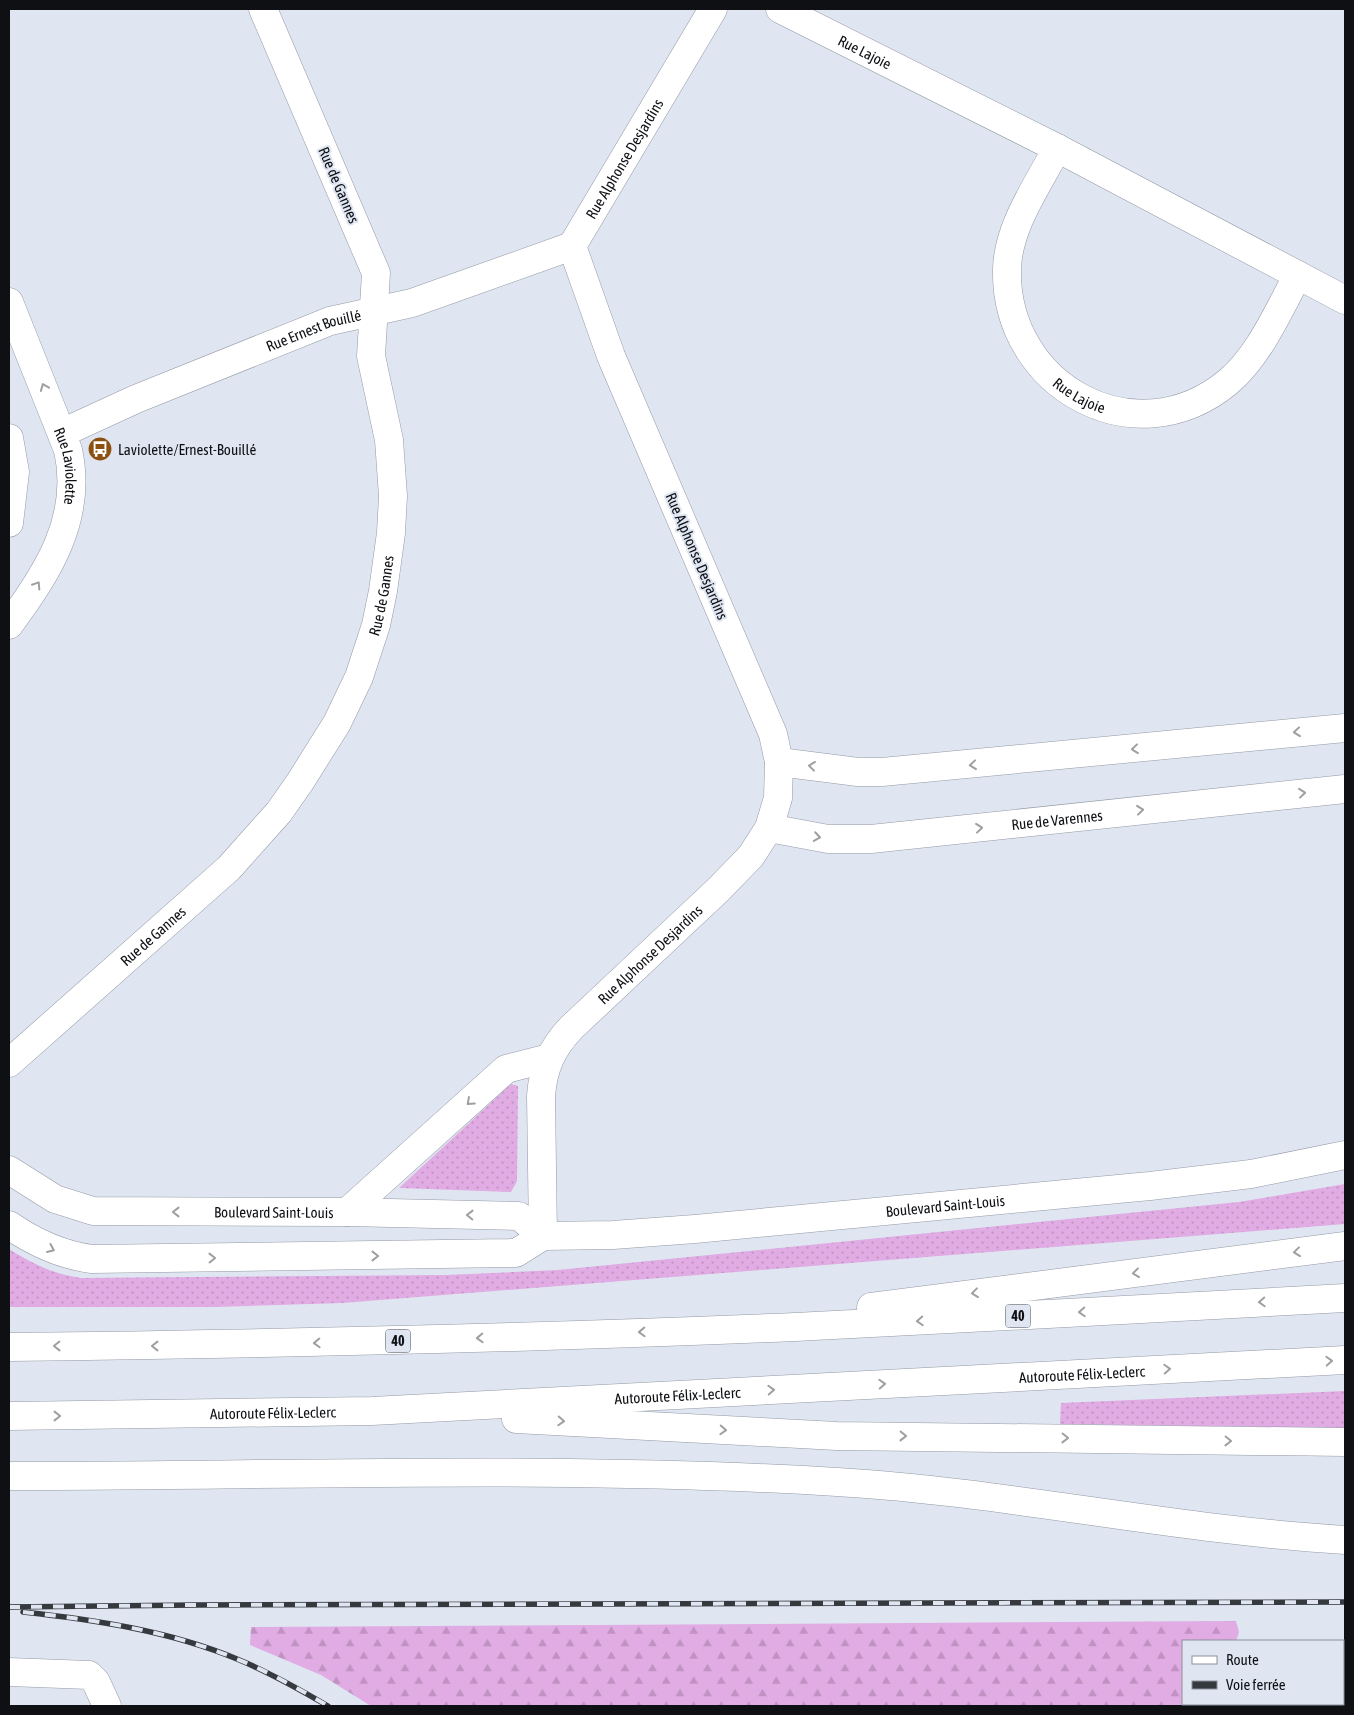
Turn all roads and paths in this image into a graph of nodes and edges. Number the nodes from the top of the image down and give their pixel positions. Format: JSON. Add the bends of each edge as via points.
{"nodes":[{"id":1,"x":263,"y":9,"type":"edge"},
{"id":2,"x":713,"y":9,"type":"edge"},
{"id":3,"x":780,"y":9,"type":"edge"},
{"id":4,"x":1057,"y":148,"type":"junction"},
{"id":5,"x":572,"y":246,"type":"junction"},
{"id":6,"x":1298,"y":275,"type":"junction"},
{"id":7,"x":1345,"y":300,"type":"edge"},
{"id":8,"x":9,"y":302,"type":"edge"},
{"id":9,"x":373,"y":311,"type":"junction"},
{"id":10,"x":62,"y":432,"type":"junction"},
{"id":11,"x":9,"y":438,"type":"edge"},
{"id":12,"x":9,"y":523,"type":"edge"},
{"id":13,"x":9,"y":625,"type":"edge"},
{"id":14,"x":1345,"y":728,"type":"edge"},
{"id":15,"x":779,"y":762,"type":"junction"},
{"id":16,"x":1345,"y":789,"type":"edge"},
{"id":17,"x":769,"y":828,"type":"junction"},
{"id":18,"x":549,"y":1058,"type":"junction"},
{"id":19,"x":9,"y":1063,"type":"edge"},
{"id":20,"x":1345,"y":1155,"type":"edge"},
{"id":21,"x":9,"y":1170,"type":"edge"},
{"id":22,"x":347,"y":1212,"type":"junction"},
{"id":23,"x":9,"y":1225,"type":"edge"},
{"id":24,"x":542,"y":1236,"type":"junction"},
{"id":25,"x":1345,"y":1246,"type":"edge"},
{"id":26,"x":1345,"y":1298,"type":"edge"},
{"id":27,"x":691,"y":1330,"type":"junction"},
{"id":28,"x":9,"y":1347,"type":"edge"},
{"id":29,"x":1345,"y":1360,"type":"edge"},
{"id":30,"x":372,"y":1411,"type":"junction"},
{"id":31,"x":9,"y":1416,"type":"edge"},
{"id":32,"x":1345,"y":1442,"type":"edge"},
{"id":33,"x":9,"y":1476,"type":"edge"},
{"id":34,"x":1345,"y":1540,"type":"edge"},
{"id":35,"x":9,"y":1672,"type":"edge"},
{"id":36,"x":107,"y":1706,"type":"edge"}],
"edges":[{"from":1,"to":9,"type":"main road","name":"Rue de Gannes","via":[[374,268]]},
{"from":2,"to":5,"type":"main road","name":"Rue Alphonse Desjardins"},
{"from":3,"to":4,"type":"main road","name":"Rue Lajoie"},
{"from":4,"to":6,"type":"main road","name":"Rue Lajoie"},
{"from":4,"to":6,"type":"main road","name":"Rue Lajoie","via":[[1018,223],[1007,267],[1008,290],[1011,312],[1030,353],[1044,371],[1080,398],[1100,406],[1145,413],[1189,404],[1209,394],[1244,366]]},
{"from":5,"to":9,"type":"main road","name":"Rue Ernest Bouillé","via":[[412,303]]},
{"from":5,"to":15,"type":"main road","name":"Rue Alphonse Desjardins","via":[[611,356],[768,720]]},
{"from":6,"to":7,"type":"main road","name":"Rue Lajoie"},
{"from":10,"to":8,"type":"main road","name":"Rue Laviolette","one_way":true},
{"from":9,"to":10,"type":"main road","name":"Rue Ernest Bouillé","via":[[330,321]]},
{"from":9,"to":19,"type":"main road","name":"Rue de Gannes","via":[[371,356],[384,410],[393,470],[391,533],[376,624],[359,677],[337,723],[279,812],[229,868]]},
{"from":13,"to":10,"type":"main road","name":"Rue Laviolette","one_way":true,"via":[[39,583],[70,510],[72,472]]},
{"from":11,"to":12,"type":"main road","via":[[15,472]]},
{"from":14,"to":15,"type":"main road","one_way":true,"via":[[882,772]]},
{"from":15,"to":17,"type":"main road","name":"Rue Alphonse Desjardins","via":[[778,798]]},
{"from":17,"to":16,"type":"main road","name":"Rue de Varennes","one_way":true,"via":[[828,838],[871,839]]},
{"from":17,"to":18,"type":"main road","name":"Rue Alphonse Desjardins","via":[[740,870],[570,1028]]},
{"from":18,"to":22,"type":"main road","one_way":true,"via":[[506,1069]]},
{"from":18,"to":24,"type":"main road","name":"Rue Alphonse Desjardins","via":[[541,1096]]},
{"from":20,"to":24,"type":"main road","name":"Boulevard Saint-Louis","via":[[1251,1174],[1141,1187],[703,1228],[613,1235]]},
{"from":22,"to":21,"type":"main road","name":"Boulevard Saint-Louis","one_way":true,"via":[[93,1211],[55,1199]]},
{"from":24,"to":22,"type":"main road","name":"Boulevard Saint-Louis","one_way":true,"via":[[519,1216]]},
{"from":23,"to":24,"type":"main road","one_way":true,"via":[[35,1242],[62,1253],[92,1259],[516,1253]]},
{"from":25,"to":27,"type":"main road","one_way":true},
{"from":26,"to":27,"type":"main road","number":"40","one_way":true},
{"from":27,"to":28,"type":"main road","number":"40","one_way":true,"via":[[241,1345]]},
{"from":30,"to":29,"type":"main road","name":"Autoroute Félix-Leclerc","one_way":true},
{"from":31,"to":30,"type":"main road","name":"Autoroute Félix-Leclerc","one_way":true},
{"from":30,"to":32,"type":"main road","one_way":true,"via":[[837,1436]]},
{"from":33,"to":34,"type":"main road","via":[[549,1472],[774,1478],[956,1492],[1187,1526]]},
{"from":35,"to":36,"type":"main road","via":[[91,1676]]}]}
